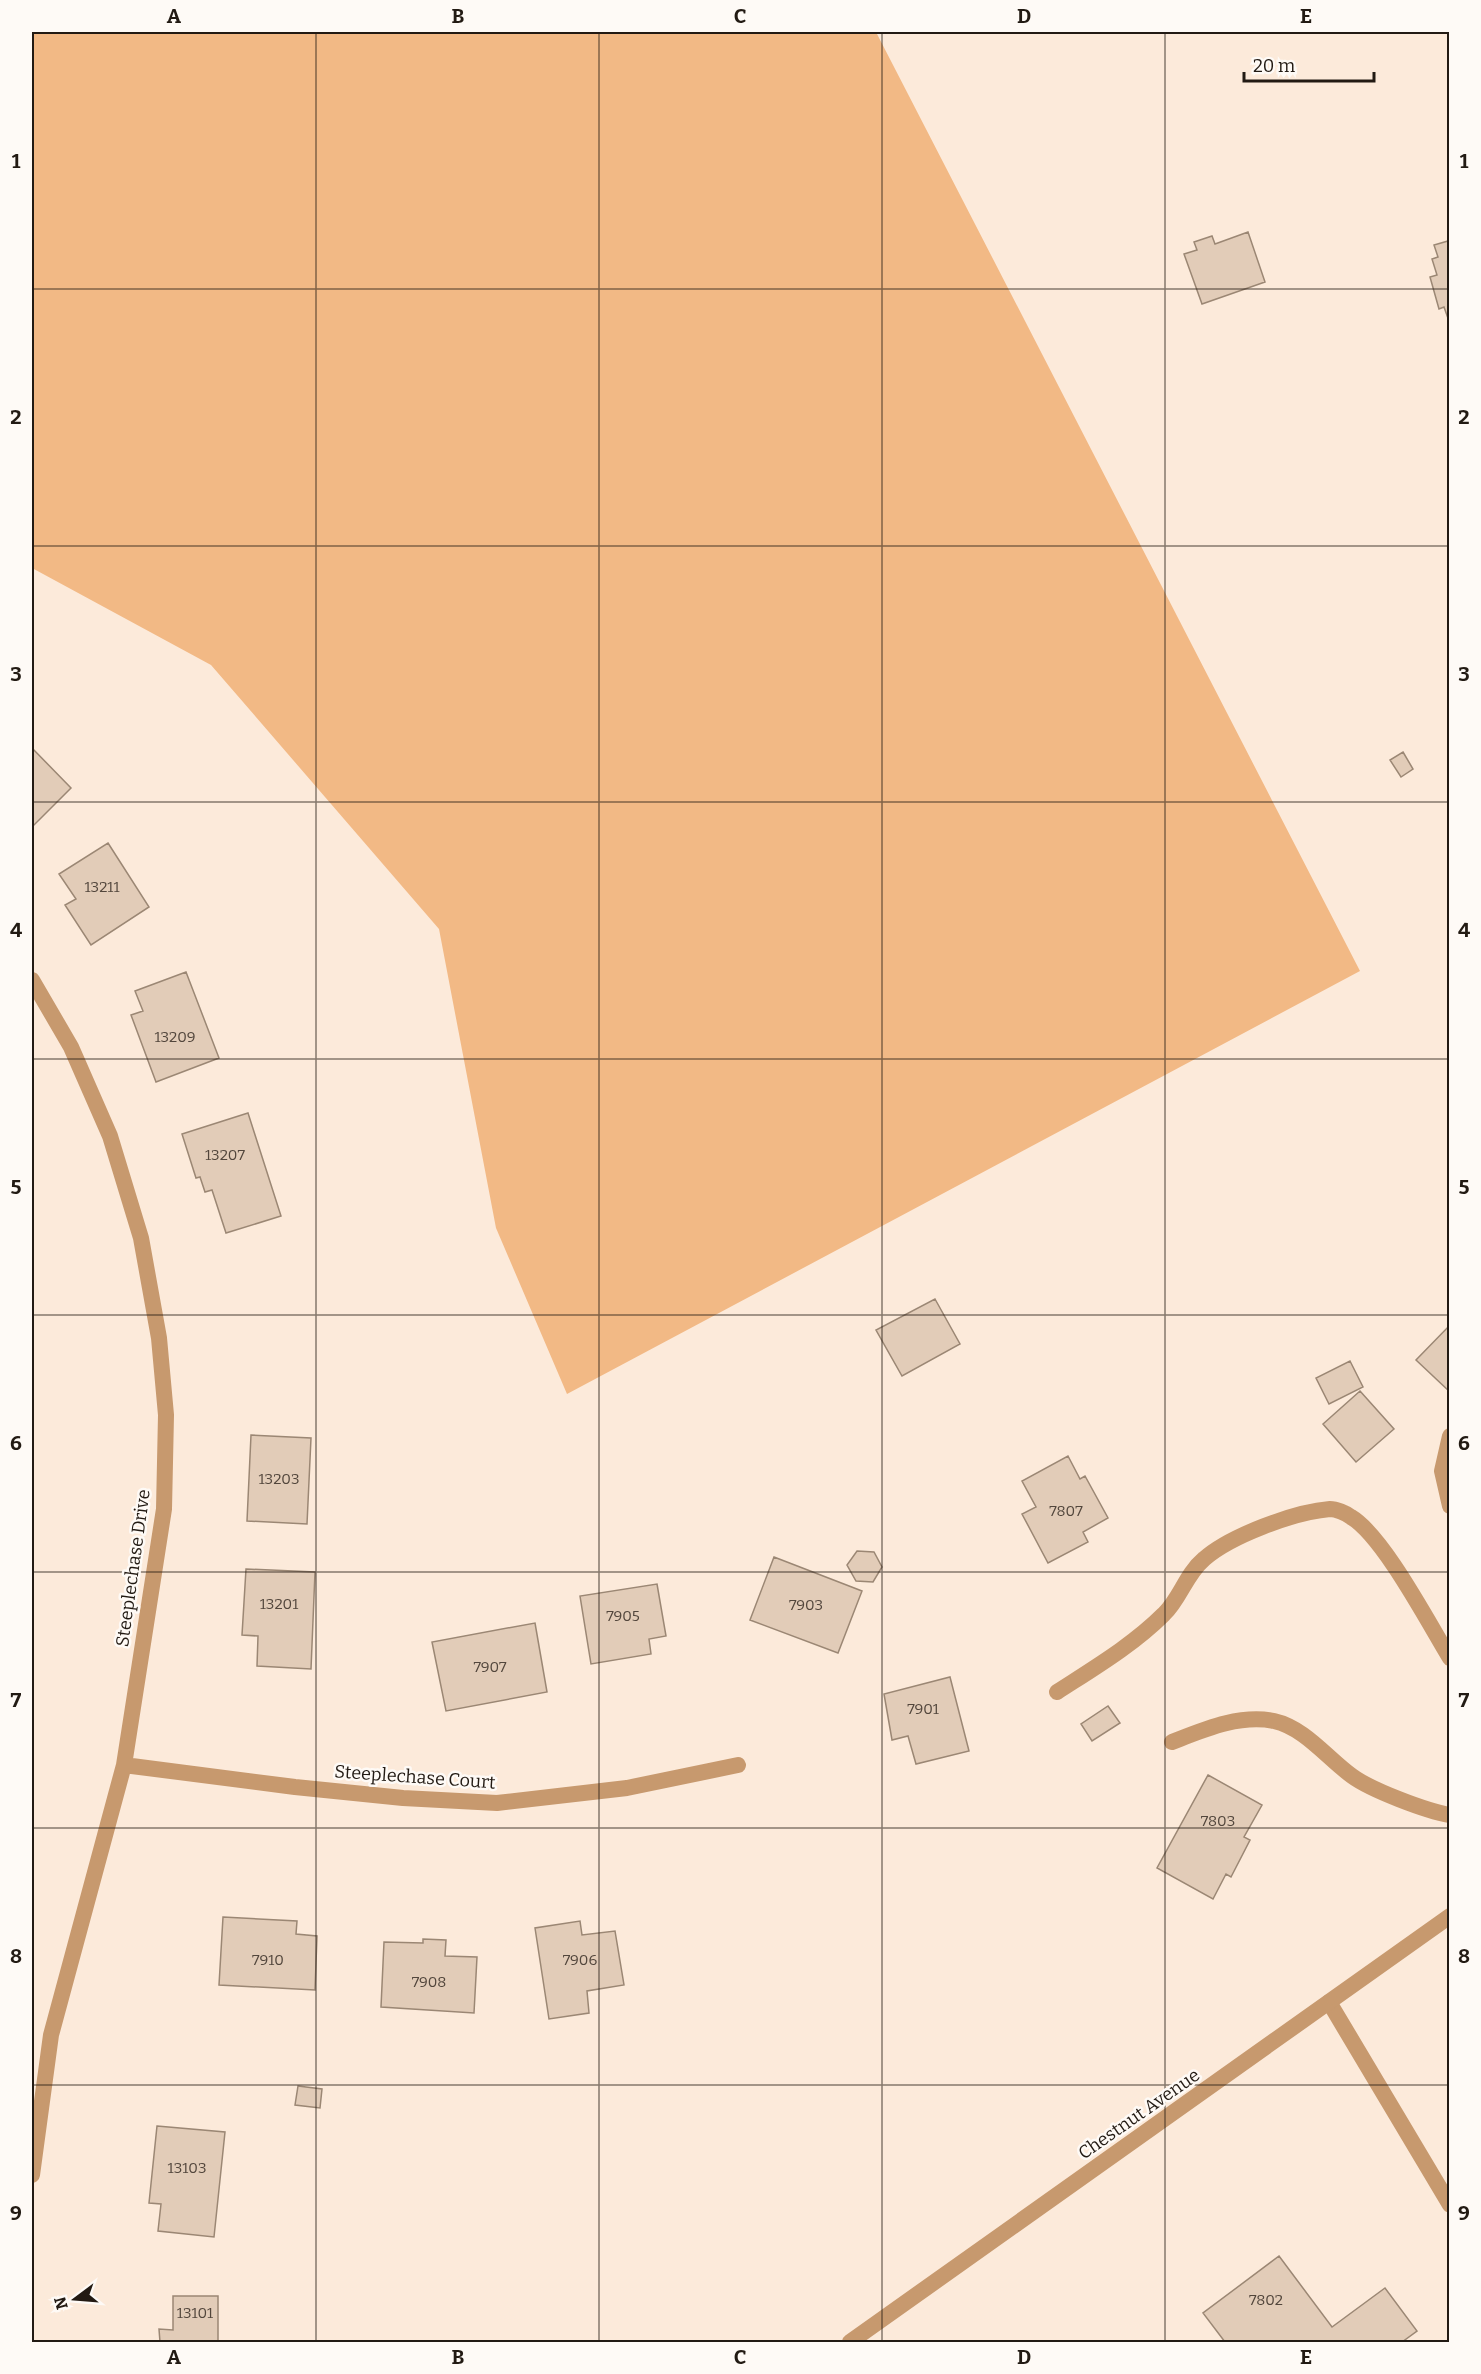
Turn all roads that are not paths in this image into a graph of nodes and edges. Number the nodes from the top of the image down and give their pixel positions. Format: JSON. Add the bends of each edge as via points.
{"nodes":[{"id":1,"x":32,"y":980,"type":"edge"},
{"id":2,"x":1449,"y":1436,"type":"edge"},
{"id":3,"x":1449,"y":1506,"type":"edge"},
{"id":4,"x":1449,"y":1658,"type":"edge"},
{"id":5,"x":1057,"y":1692,"type":"dead end"},
{"id":6,"x":1172,"y":1742,"type":"dead end"},
{"id":7,"x":124,"y":1765,"type":"junction"},
{"id":8,"x":738,"y":1765,"type":"dead end"},
{"id":9,"x":1449,"y":1815,"type":"edge"},
{"id":10,"x":1449,"y":1916,"type":"edge"},
{"id":11,"x":1329,"y":2002,"type":"junction"},
{"id":12,"x":32,"y":2175,"type":"edge"},
{"id":13,"x":1449,"y":2205,"type":"edge"},
{"id":14,"x":850,"y":2343,"type":"edge"}],
"edges":[{"from":1,"to":7,"type":"street","name":"Steeplechase Drive","via":[[71,1047],[110,1136],[141,1238],[159,1338],[166,1415],[164,1509]]},
{"from":2,"to":3,"type":"street","via":[[1442,1471]]},
{"from":4,"to":5,"type":"street","via":[[1372,1533],[1350,1516],[1332,1509],[1281,1521],[1230,1540],[1202,1560],[1166,1613]]},
{"from":6,"to":9,"type":"street","via":[[1224,1723],[1273,1721],[1298,1730],[1354,1778]]},
{"from":7,"to":8,"type":"street","name":"Steeplechase Court","via":[[316,1789],[497,1803],[627,1788]]},
{"from":7,"to":12,"type":"street","name":"Steeplechase Drive","via":[[51,2035]]},
{"from":10,"to":11,"type":"street","name":"Chestnut Avenue"},
{"from":11,"to":13,"type":"street"},
{"from":11,"to":14,"type":"street","name":"Chestnut Avenue"}]}
